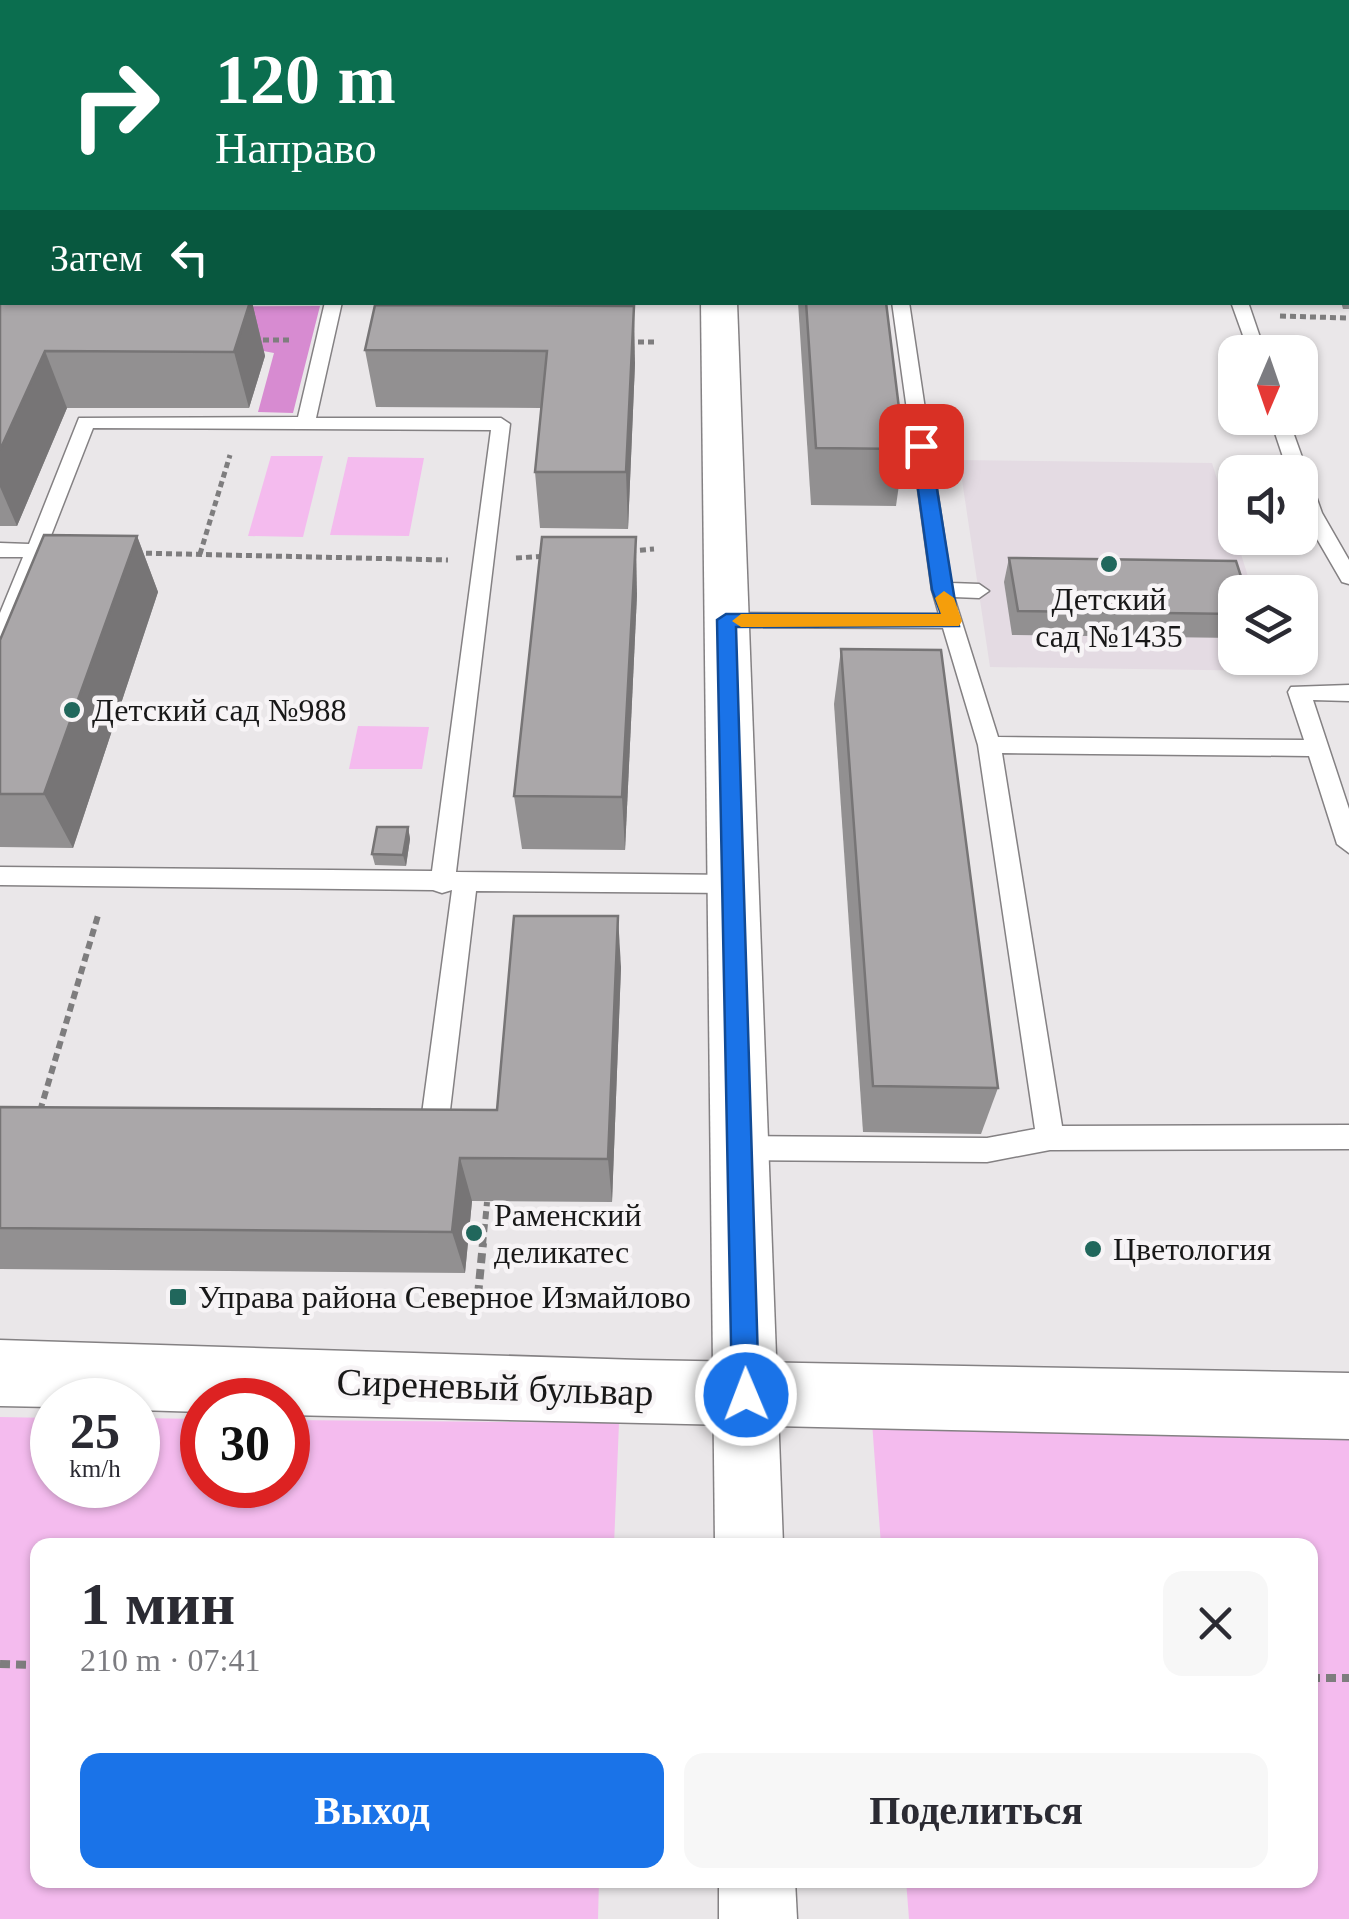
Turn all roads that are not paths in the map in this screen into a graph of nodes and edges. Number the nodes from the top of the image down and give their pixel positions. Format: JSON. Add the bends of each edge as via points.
{"nodes":[{"id":1,"x":333,"y":305,"type":"edge"},
{"id":2,"x":719,"y":305,"type":"edge"},
{"id":3,"x":900,"y":305,"type":"edge"},
{"id":4,"x":1242,"y":309,"type":"edge"},
{"id":5,"x":1250,"y":335,"type":"edge"},
{"id":6,"x":306,"y":422,"type":"junction"},
{"id":7,"x":1318,"y":523,"type":"edge"},
{"id":8,"x":0,"y":550,"type":"edge"},
{"id":9,"x":36,"y":551,"type":"junction"},
{"id":10,"x":1349,"y":577,"type":"edge"},
{"id":11,"x":942,"y":590,"type":"junction"},
{"id":12,"x":979,"y":591,"type":"dead end"},
{"id":13,"x":726,"y":620,"type":"junction"},
{"id":14,"x":952,"y":621,"type":"junction"},
{"id":15,"x":0,"y":638,"type":"edge"},
{"id":16,"x":1349,"y":693,"type":"edge"},
{"id":17,"x":989,"y":745,"type":"junction"},
{"id":18,"x":1317,"y":748,"type":"junction"},
{"id":19,"x":1349,"y":844,"type":"edge"},
{"id":20,"x":0,"y":876,"type":"edge"},
{"id":21,"x":454,"y":884,"type":"junction"},
{"id":22,"x":732,"y":884,"type":"junction"},
{"id":23,"x":394,"y":1126,"type":"edge"},
{"id":24,"x":1349,"y":1137,"type":"edge"},
{"id":25,"x":1050,"y":1138,"type":"junction"},
{"id":26,"x":740,"y":1148,"type":"junction"},
{"id":27,"x":0,"y":1373,"type":"edge"},
{"id":28,"x":746,"y":1395,"type":"junction"},
{"id":29,"x":1349,"y":1406,"type":"edge"},
{"id":30,"x":749,"y":1538,"type":"edge"},
{"id":31,"x":757,"y":1888,"type":"edge"},
{"id":32,"x":758,"y":1919,"type":"edge"}],
"edges":[{"from":1,"to":6,"type":"lane"},
{"from":2,"to":13,"type":"street"},
{"from":3,"to":11,"type":"lane"},
{"from":4,"to":5,"type":"lane"},
{"from":6,"to":9,"type":"lane","via":[[86,422]]},
{"from":6,"to":21,"type":"lane","via":[[501,424]]},
{"from":7,"to":10,"type":"lane"},
{"from":8,"to":9,"type":"lane"},
{"from":9,"to":15,"type":"lane"},
{"from":11,"to":12,"type":"lane"},
{"from":11,"to":14,"type":"lane"},
{"from":13,"to":14,"type":"lane"},
{"from":13,"to":22,"type":"street"},
{"from":14,"to":17,"type":"lane"},
{"from":16,"to":18,"type":"lane","via":[[1298,692]]},
{"from":17,"to":18,"type":"lane"},
{"from":17,"to":25,"type":"lane"},
{"from":18,"to":19,"type":"lane"},
{"from":20,"to":21,"type":"lane"},
{"from":21,"to":22,"type":"lane"},
{"from":21,"to":23,"type":"lane","via":[[434,1127]]},
{"from":22,"to":26,"type":"street"},
{"from":24,"to":25,"type":"lane"},
{"from":25,"to":26,"type":"lane","via":[[988,1150]]},
{"from":26,"to":28,"type":"street"},
{"from":27,"to":28,"type":"main road","name":"Сиреневый бульвар"},
{"from":28,"to":29,"type":"main road","name":"Сиреневый бульвар"},
{"from":28,"to":30,"type":"street"},
{"from":31,"to":32,"type":"street"}]}
